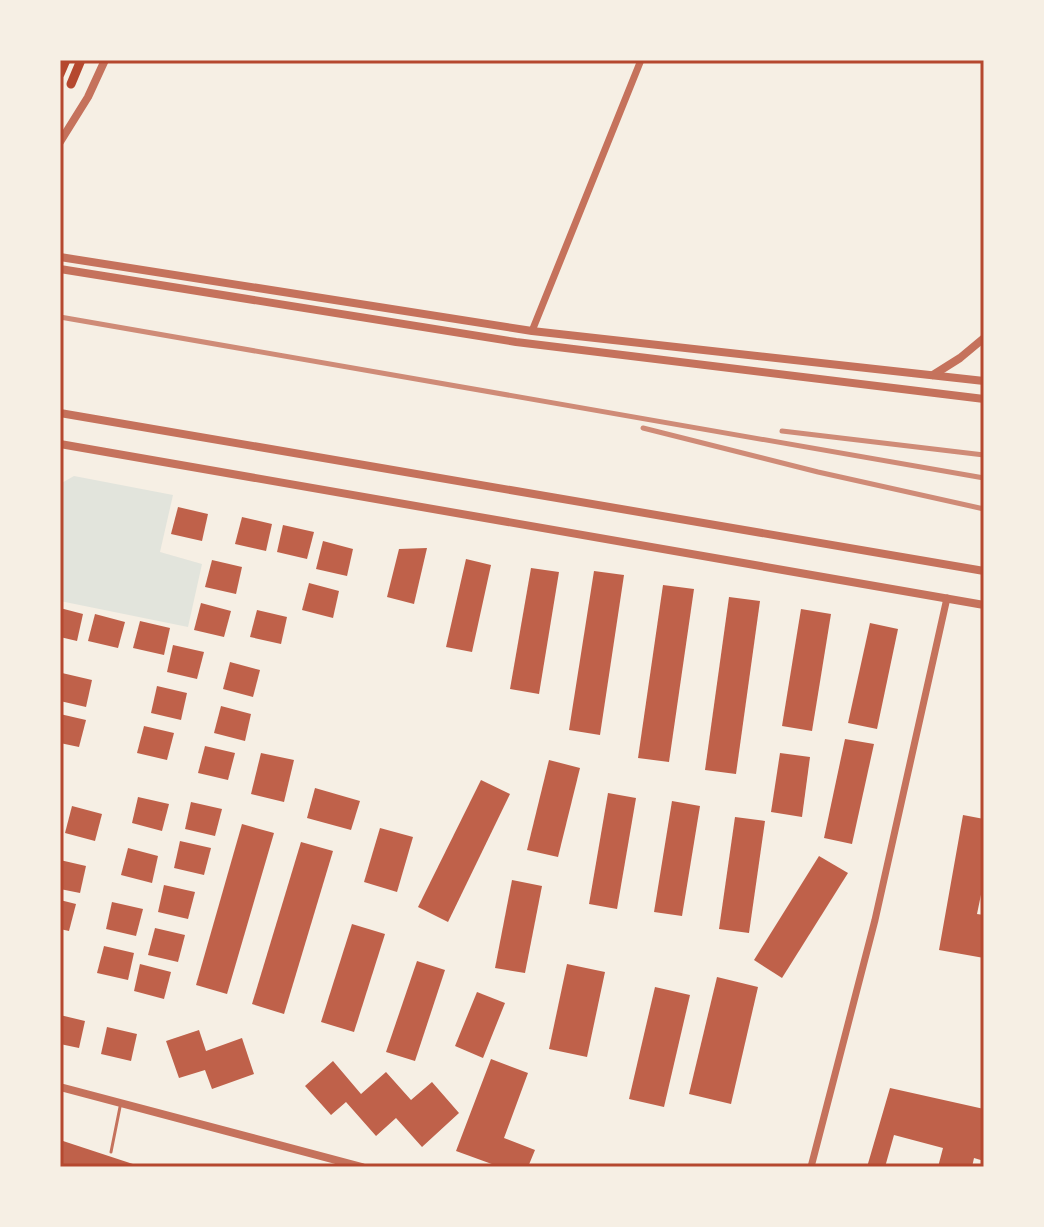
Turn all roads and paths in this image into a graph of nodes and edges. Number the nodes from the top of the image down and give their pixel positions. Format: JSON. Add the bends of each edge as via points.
{"nodes":[{"id":1,"x":66,"y":60,"type":"edge"},
{"id":2,"x":81,"y":60,"type":"edge"},
{"id":3,"x":105,"y":60,"type":"edge"},
{"id":4,"x":641,"y":60,"type":"edge"},
{"id":5,"x":60,"y":74,"type":"edge"},
{"id":6,"x":71,"y":84,"type":"dead end"},
{"id":7,"x":60,"y":142,"type":"edge"},
{"id":8,"x":60,"y":257,"type":"edge"},
{"id":9,"x":60,"y":269,"type":"edge"},
{"id":10,"x":532,"y":331,"type":"junction"},
{"id":11,"x":984,"y":338,"type":"edge"},
{"id":12,"x":932,"y":375,"type":"junction"},
{"id":13,"x":984,"y":381,"type":"edge"},
{"id":14,"x":984,"y":399,"type":"edge"},
{"id":15,"x":60,"y":413,"type":"edge"},
{"id":16,"x":60,"y":444,"type":"edge"},
{"id":17,"x":984,"y":571,"type":"edge"},
{"id":18,"x":947,"y":598,"type":"junction"},
{"id":19,"x":984,"y":605,"type":"edge"},
{"id":20,"x":60,"y":1087,"type":"edge"},
{"id":21,"x":121,"y":1103,"type":"junction"},
{"id":22,"x":111,"y":1152,"type":"dead end"},
{"id":23,"x":362,"y":1167,"type":"edge"},
{"id":24,"x":811,"y":1167,"type":"edge"}],
"edges":[{"from":1,"to":5,"type":"main road"},
{"from":2,"to":6,"type":"main road"},
{"from":3,"to":7,"type":"street"},
{"from":4,"to":10,"type":"street"},
{"from":8,"to":10,"type":"street"},
{"from":9,"to":14,"type":"street","via":[[516,342]]},
{"from":10,"to":12,"type":"street"},
{"from":11,"to":12,"type":"street"},
{"from":12,"to":13,"type":"street"},
{"from":15,"to":17,"type":"street"},
{"from":16,"to":18,"type":"street"},
{"from":18,"to":19,"type":"street"},
{"from":18,"to":24,"type":"street","via":[[875,920]]},
{"from":20,"to":21,"type":"street"},
{"from":21,"to":22,"type":"lane"},
{"from":21,"to":23,"type":"street"}]}
